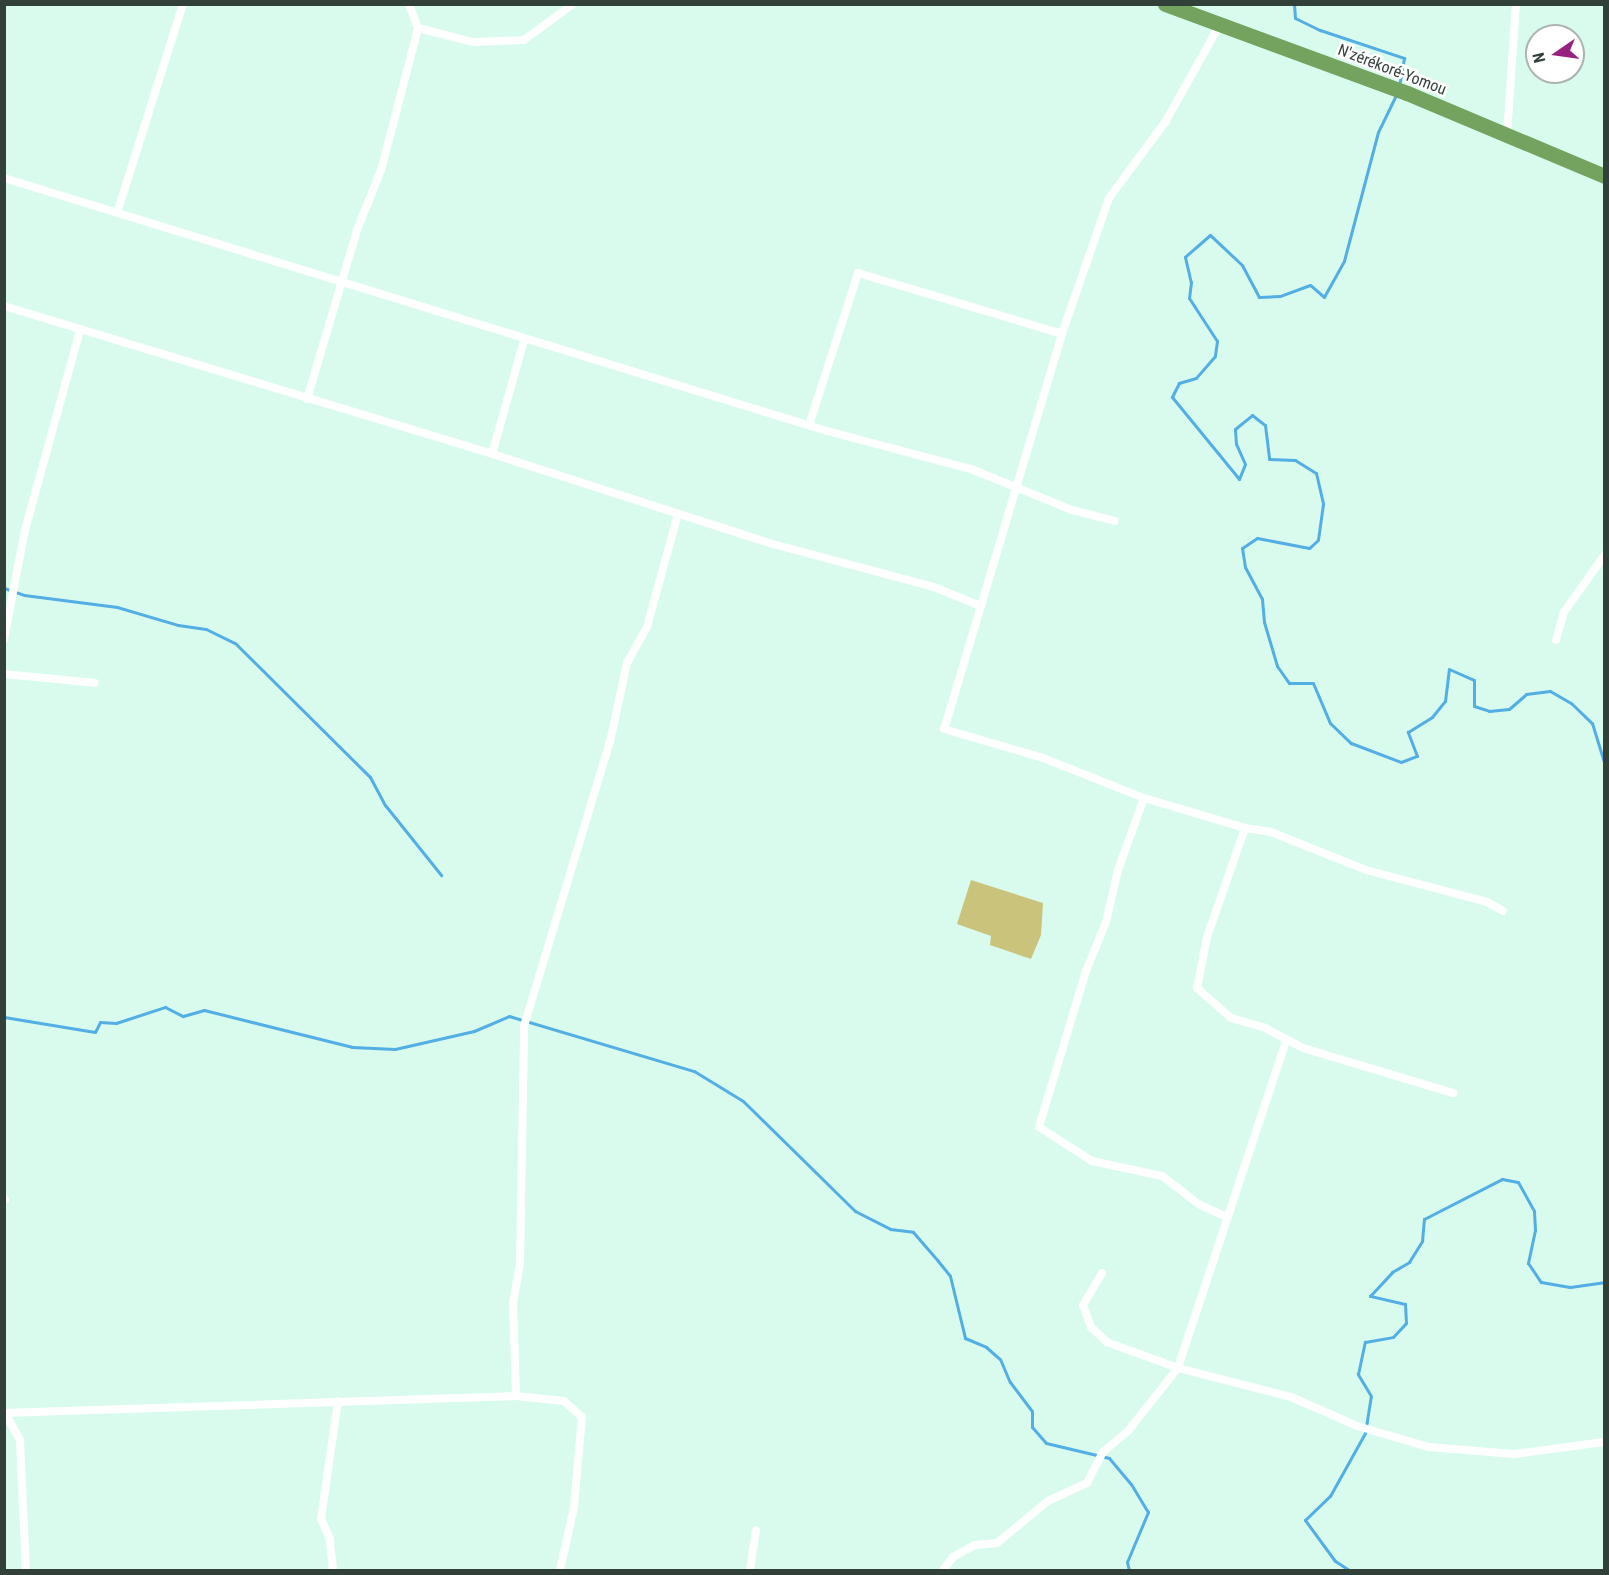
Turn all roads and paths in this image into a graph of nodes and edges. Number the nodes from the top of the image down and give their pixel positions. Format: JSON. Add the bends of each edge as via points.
{"nodes":[{"id":1,"x":183,"y":4,"type":"edge"},
{"id":2,"x":409,"y":4,"type":"edge"},
{"id":3,"x":573,"y":4,"type":"edge"},
{"id":4,"x":1165,"y":4,"type":"edge"},
{"id":5,"x":1516,"y":4,"type":"edge"},
{"id":6,"x":1219,"y":26,"type":"junction"},
{"id":7,"x":418,"y":28,"type":"junction"},
{"id":8,"x":1507,"y":135,"type":"junction"},
{"id":9,"x":1605,"y":176,"type":"edge"},
{"id":10,"x":4,"y":178,"type":"edge"},
{"id":11,"x":118,"y":210,"type":"junction"},
{"id":12,"x":342,"y":281,"type":"junction"},
{"id":13,"x":4,"y":306,"type":"edge"},
{"id":14,"x":80,"y":330,"type":"junction"},
{"id":15,"x":1062,"y":334,"type":"junction"},
{"id":16,"x":524,"y":340,"type":"junction"},
{"id":17,"x":307,"y":399,"type":"junction"},
{"id":18,"x":809,"y":425,"type":"junction"},
{"id":19,"x":492,"y":454,"type":"junction"},
{"id":20,"x":1017,"y":486,"type":"junction"},
{"id":21,"x":678,"y":514,"type":"junction"},
{"id":22,"x":1115,"y":521,"type":"dead end"},
{"id":23,"x":1605,"y":556,"type":"edge"},
{"id":24,"x":980,"y":606,"type":"junction"},
{"id":25,"x":4,"y":639,"type":"edge"},
{"id":26,"x":1556,"y":640,"type":"dead end"},
{"id":27,"x":4,"y":674,"type":"edge"},
{"id":28,"x":95,"y":683,"type":"dead end"},
{"id":29,"x":1144,"y":798,"type":"junction"},
{"id":30,"x":1245,"y":828,"type":"junction"},
{"id":31,"x":1503,"y":911,"type":"dead end"},
{"id":32,"x":1286,"y":1041,"type":"junction"},
{"id":33,"x":1453,"y":1093,"type":"dead end"},
{"id":34,"x":1225,"y":1216,"type":"junction"},
{"id":35,"x":1102,"y":1273,"type":"dead end"},
{"id":36,"x":1178,"y":1368,"type":"junction"},
{"id":37,"x":516,"y":1396,"type":"junction"},
{"id":38,"x":338,"y":1401,"type":"junction"},
{"id":39,"x":5,"y":1413,"type":"edge"},
{"id":40,"x":1605,"y":1442,"type":"edge"},
{"id":41,"x":756,"y":1530,"type":"dead end"},
{"id":42,"x":26,"y":1570,"type":"edge"},
{"id":43,"x":333,"y":1570,"type":"edge"},
{"id":44,"x":560,"y":1570,"type":"edge"},
{"id":45,"x":750,"y":1570,"type":"edge"},
{"id":46,"x":943,"y":1570,"type":"edge"}],
"edges":[{"from":1,"to":11,"type":"street"},
{"from":2,"to":7,"type":"street"},
{"from":3,"to":7,"type":"street","via":[[524,40],[473,42]]},
{"from":4,"to":6,"type":"highway","name":"N'zérékoré-Yomou"},
{"from":5,"to":8,"type":"street"},
{"from":6,"to":8,"type":"highway","name":"N'zérékoré-Yomou","via":[[1407,93]]},
{"from":6,"to":15,"type":"street","via":[[1166,121],[1109,198]]},
{"from":7,"to":12,"type":"street","via":[[381,170]]},
{"from":8,"to":9,"type":"highway","name":"N'zérékoré-Yomou"},
{"from":10,"to":11,"type":"street"},
{"from":11,"to":12,"type":"street"},
{"from":12,"to":16,"type":"street"},
{"from":12,"to":17,"type":"street"},
{"from":13,"to":14,"type":"street"},
{"from":14,"to":17,"type":"street"},
{"from":14,"to":25,"type":"street","via":[[25,530]]},
{"from":15,"to":18,"type":"street","via":[[858,273]]},
{"from":15,"to":20,"type":"street"},
{"from":16,"to":18,"type":"street"},
{"from":16,"to":19,"type":"street"},
{"from":17,"to":19,"type":"street"},
{"from":18,"to":20,"type":"street","via":[[901,448]]},
{"from":19,"to":21,"type":"street"},
{"from":20,"to":22,"type":"street","via":[[1072,510]]},
{"from":20,"to":24,"type":"street"},
{"from":21,"to":24,"type":"street","via":[[934,587]]},
{"from":21,"to":37,"type":"street","via":[[647,627],[627,663],[610,742],[526,1012],[520,1264],[513,1303]]},
{"from":23,"to":26,"type":"street","via":[[1564,612]]},
{"from":24,"to":29,"type":"street","via":[[944,729],[1042,758]]},
{"from":27,"to":28,"type":"street"},
{"from":29,"to":30,"type":"street"},
{"from":29,"to":34,"type":"street","via":[[1039,1127],[1092,1161],[1162,1176],[1200,1205]]},
{"from":30,"to":31,"type":"street","via":[[1271,832],[1366,870],[1487,902]]},
{"from":30,"to":32,"type":"street","via":[[1207,937],[1197,988],[1231,1018],[1265,1028]]},
{"from":32,"to":33,"type":"street"},
{"from":32,"to":34,"type":"street"},
{"from":34,"to":36,"type":"street"},
{"from":35,"to":36,"type":"street","via":[[1083,1305],[1091,1327],[1107,1342]]},
{"from":36,"to":40,"type":"street","via":[[1291,1397],[1357,1426],[1428,1447],[1514,1454]]},
{"from":36,"to":46,"type":"street","via":[[1128,1431],[1104,1452],[1087,1483],[1048,1500],[997,1543],[975,1545],[953,1557]]},
{"from":37,"to":38,"type":"street"},
{"from":37,"to":44,"type":"street","via":[[564,1401],[582,1417],[574,1507]]},
{"from":38,"to":39,"type":"street"},
{"from":38,"to":43,"type":"street","via":[[321,1519],[330,1539]]},
{"from":39,"to":42,"type":"street","via":[[20,1440]]},
{"from":41,"to":45,"type":"street"}]}
